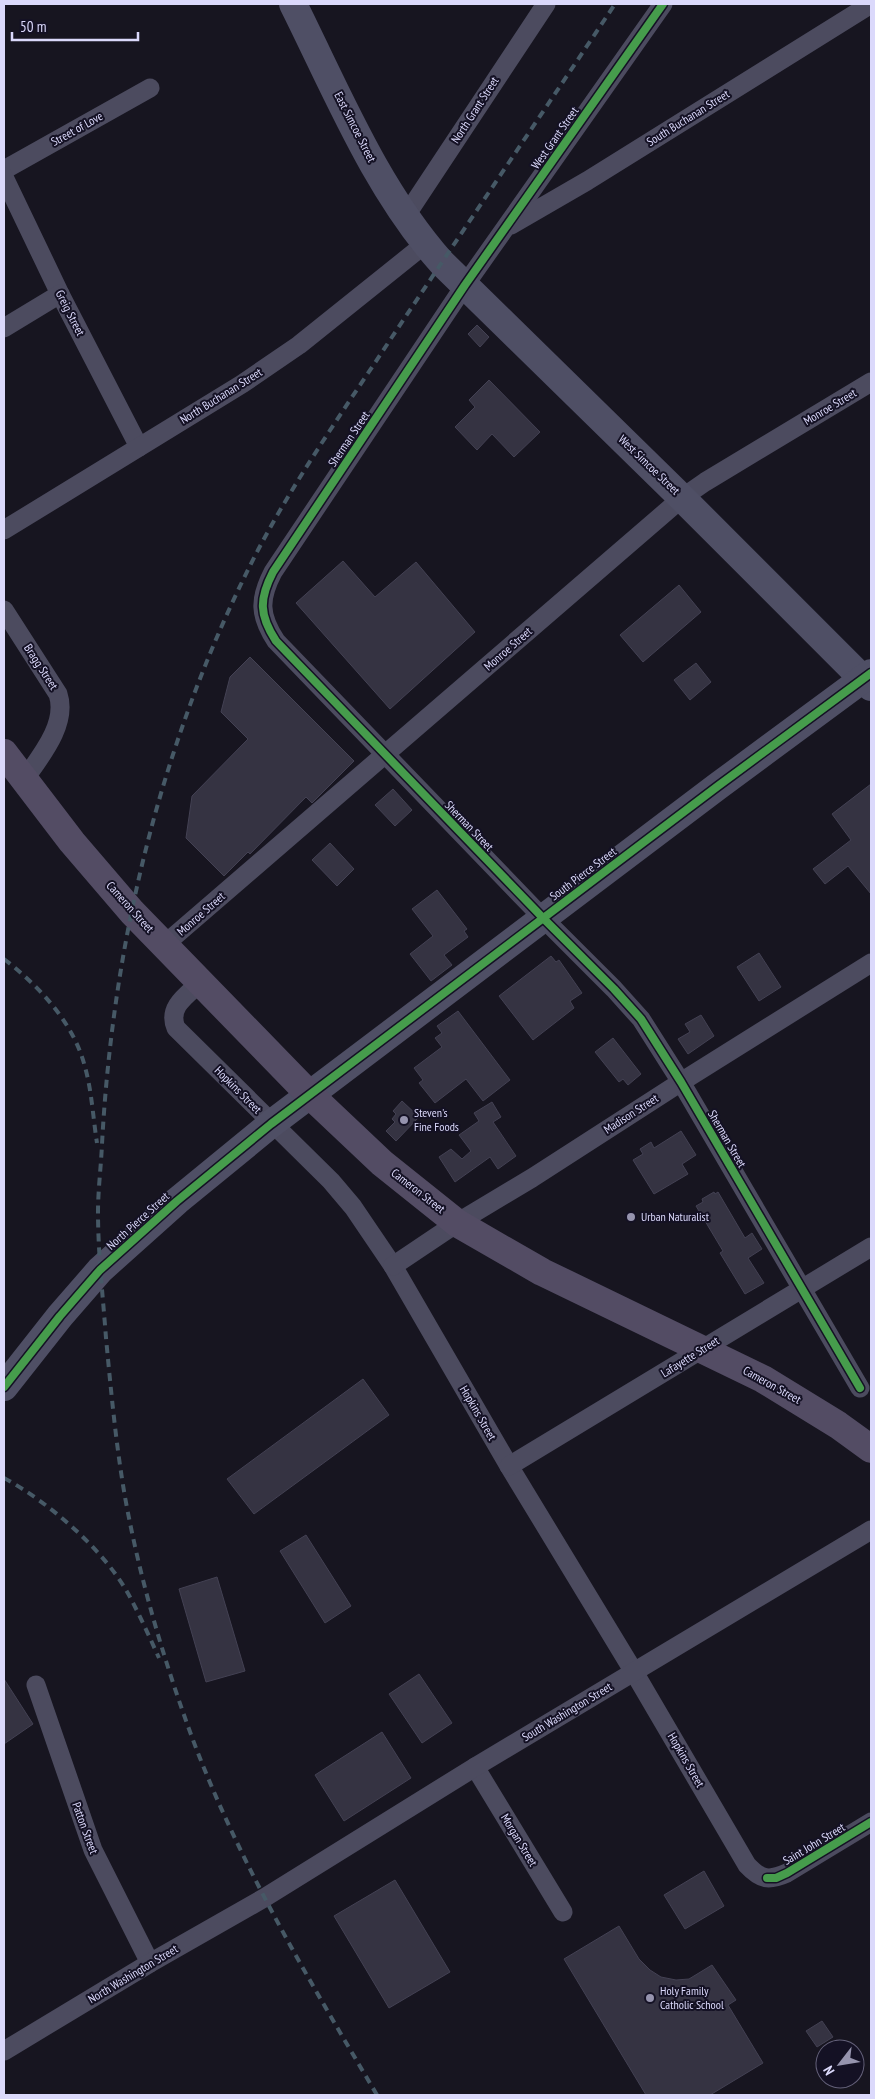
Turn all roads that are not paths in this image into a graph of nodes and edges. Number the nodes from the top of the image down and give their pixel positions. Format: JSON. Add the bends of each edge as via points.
{"nodes":[{"id":1,"x":293,"y":4,"type":"edge"},
{"id":2,"x":546,"y":4,"type":"edge"},
{"id":3,"x":663,"y":4,"type":"edge"},
{"id":4,"x":871,"y":4,"type":"edge"},
{"id":5,"x":150,"y":88,"type":"dead end"},
{"id":6,"x":4,"y":170,"type":"edge"},
{"id":7,"x":4,"y":177,"type":"edge"},
{"id":8,"x":405,"y":217,"type":"junction"},
{"id":9,"x":503,"y":230,"type":"junction"},
{"id":10,"x":425,"y":244,"type":"junction"},
{"id":11,"x":465,"y":285,"type":"junction"},
{"id":12,"x":60,"y":294,"type":"junction"},
{"id":13,"x":4,"y":328,"type":"edge"},
{"id":14,"x":871,"y":382,"type":"edge"},
{"id":15,"x":139,"y":447,"type":"junction"},
{"id":16,"x":682,"y":498,"type":"junction"},
{"id":17,"x":4,"y":530,"type":"edge"},
{"id":18,"x":4,"y":610,"type":"edge"},
{"id":19,"x":869,"y":679,"type":"edge"},
{"id":20,"x":4,"y":753,"type":"edge"},
{"id":21,"x":385,"y":755,"type":"junction"},
{"id":22,"x":24,"y":780,"type":"junction"},
{"id":23,"x":543,"y":918,"type":"junction"},
{"id":24,"x":164,"y":945,"type":"junction"},
{"id":25,"x":871,"y":963,"type":"edge"},
{"id":26,"x":201,"y":982,"type":"junction"},
{"id":27,"x":681,"y":1082,"type":"junction"},
{"id":28,"x":310,"y":1095,"type":"junction"},
{"id":29,"x":271,"y":1124,"type":"junction"},
{"id":30,"x":457,"y":1223,"type":"junction"},
{"id":31,"x":871,"y":1247,"type":"edge"},
{"id":32,"x":393,"y":1266,"type":"junction"},
{"id":33,"x":802,"y":1290,"type":"junction"},
{"id":34,"x":703,"y":1349,"type":"junction"},
{"id":35,"x":4,"y":1387,"type":"edge"},
{"id":36,"x":860,"y":1388,"type":"dead end"},
{"id":37,"x":871,"y":1449,"type":"edge"},
{"id":38,"x":509,"y":1466,"type":"junction"},
{"id":39,"x":871,"y":1530,"type":"edge"},
{"id":40,"x":634,"y":1672,"type":"junction"},
{"id":41,"x":36,"y":1685,"type":"dead end"},
{"id":42,"x":475,"y":1767,"type":"junction"},
{"id":43,"x":871,"y":1822,"type":"edge"},
{"id":44,"x":766,"y":1878,"type":"joint"},
{"id":45,"x":264,"y":1898,"type":"joint"},
{"id":46,"x":563,"y":1912,"type":"dead end"},
{"id":47,"x":150,"y":1963,"type":"junction"},
{"id":48,"x":4,"y":2051,"type":"edge"}],
"edges":[{"from":1,"to":8,"type":"street","name":"East Simcoe Street","via":[[385,186]]},
{"from":2,"to":8,"type":"street","name":"North Grant Street"},
{"from":3,"to":9,"type":"street","name":"West Grant Street"},
{"from":4,"to":9,"type":"street","name":"South Buchanan Street"},
{"from":5,"to":6,"type":"street","name":"Street of Love"},
{"from":7,"to":12,"type":"street","name":"Greig Street"},
{"from":8,"to":10,"type":"street","name":"East Simcoe Street"},
{"from":9,"to":11,"type":"street","name":"West Grant Street"},
{"from":10,"to":11,"type":"street","name":"West Simcoe Street"},
{"from":10,"to":15,"type":"street","name":"North Buchanan Street","via":[[299,345]]},
{"from":11,"to":16,"type":"street","name":"West Simcoe Street"},
{"from":11,"to":21,"type":"street","name":"Sherman Street","via":[[273,572],[262,605],[266,623],[276,641]]},
{"from":12,"to":13,"type":"street"},
{"from":12,"to":15,"type":"street","name":"Greig Street"},
{"from":14,"to":16,"type":"street","name":"Monroe Street"},
{"from":15,"to":17,"type":"street","name":"North Buchanan Street"},
{"from":16,"to":19,"type":"street","name":"West Simcoe Street"},
{"from":16,"to":21,"type":"street","name":"Monroe Street"},
{"from":18,"to":22,"type":"street","name":"Bragg Street","via":[[60,700],[61,708],[49,744]]},
{"from":19,"to":23,"type":"street","name":"South Pierce Street"},
{"from":20,"to":22,"type":"main road","name":"Cameron Street"},
{"from":21,"to":23,"type":"street","name":"Sherman Street"},
{"from":21,"to":24,"type":"street","name":"Monroe Street"},
{"from":22,"to":24,"type":"main road","name":"Cameron Street","via":[[132,912]]},
{"from":23,"to":27,"type":"street","name":"Sherman Street","via":[[630,1006]]},
{"from":23,"to":28,"type":"street","name":"South Pierce Street"},
{"from":24,"to":26,"type":"main road","name":"Cameron Street"},
{"from":25,"to":27,"type":"street","name":"Madison Street"},
{"from":26,"to":28,"type":"main road","name":"Cameron Street"},
{"from":26,"to":29,"type":"street","name":"Hopkins Street","via":[[175,1007],[176,1028]]},
{"from":27,"to":30,"type":"street","name":"Madison Street"},
{"from":27,"to":33,"type":"street","name":"Sherman Street"},
{"from":28,"to":29,"type":"street","name":"North Pierce Street"},
{"from":28,"to":30,"type":"main road","name":"Cameron Street","via":[[382,1163]]},
{"from":29,"to":32,"type":"street","name":"Hopkins Street","via":[[354,1207]]},
{"from":29,"to":35,"type":"street","name":"North Pierce Street","via":[[100,1270]]},
{"from":30,"to":32,"type":"street","name":"Madison Street"},
{"from":30,"to":34,"type":"main road","name":"Cameron Street","via":[[542,1272]]},
{"from":31,"to":33,"type":"street","name":"Lafayette Street"},
{"from":32,"to":38,"type":"street","name":"Hopkins Street"},
{"from":33,"to":34,"type":"street","name":"Lafayette Street"},
{"from":33,"to":36,"type":"street","name":"Sherman Street"},
{"from":34,"to":37,"type":"main road","name":"Cameron Street","via":[[764,1379]]},
{"from":34,"to":38,"type":"street","name":"Lafayette Street"},
{"from":38,"to":40,"type":"street","name":"Hopkins Street"},
{"from":39,"to":40,"type":"street","name":"South Washington Street"},
{"from":40,"to":42,"type":"street","name":"South Washington Street"},
{"from":40,"to":44,"type":"street","name":"Hopkins Street","via":[[747,1865]]},
{"from":41,"to":47,"type":"street","name":"Patton Street","via":[[92,1850]]},
{"from":42,"to":45,"type":"street","name":"South Washington Street"},
{"from":42,"to":46,"type":"street","name":"Morgan Street"},
{"from":43,"to":44,"type":"street","name":"Saint John Street","via":[[788,1874]]},
{"from":45,"to":47,"type":"street","name":"North Washington Street"},
{"from":47,"to":48,"type":"street","name":"North Washington Street"}]}
